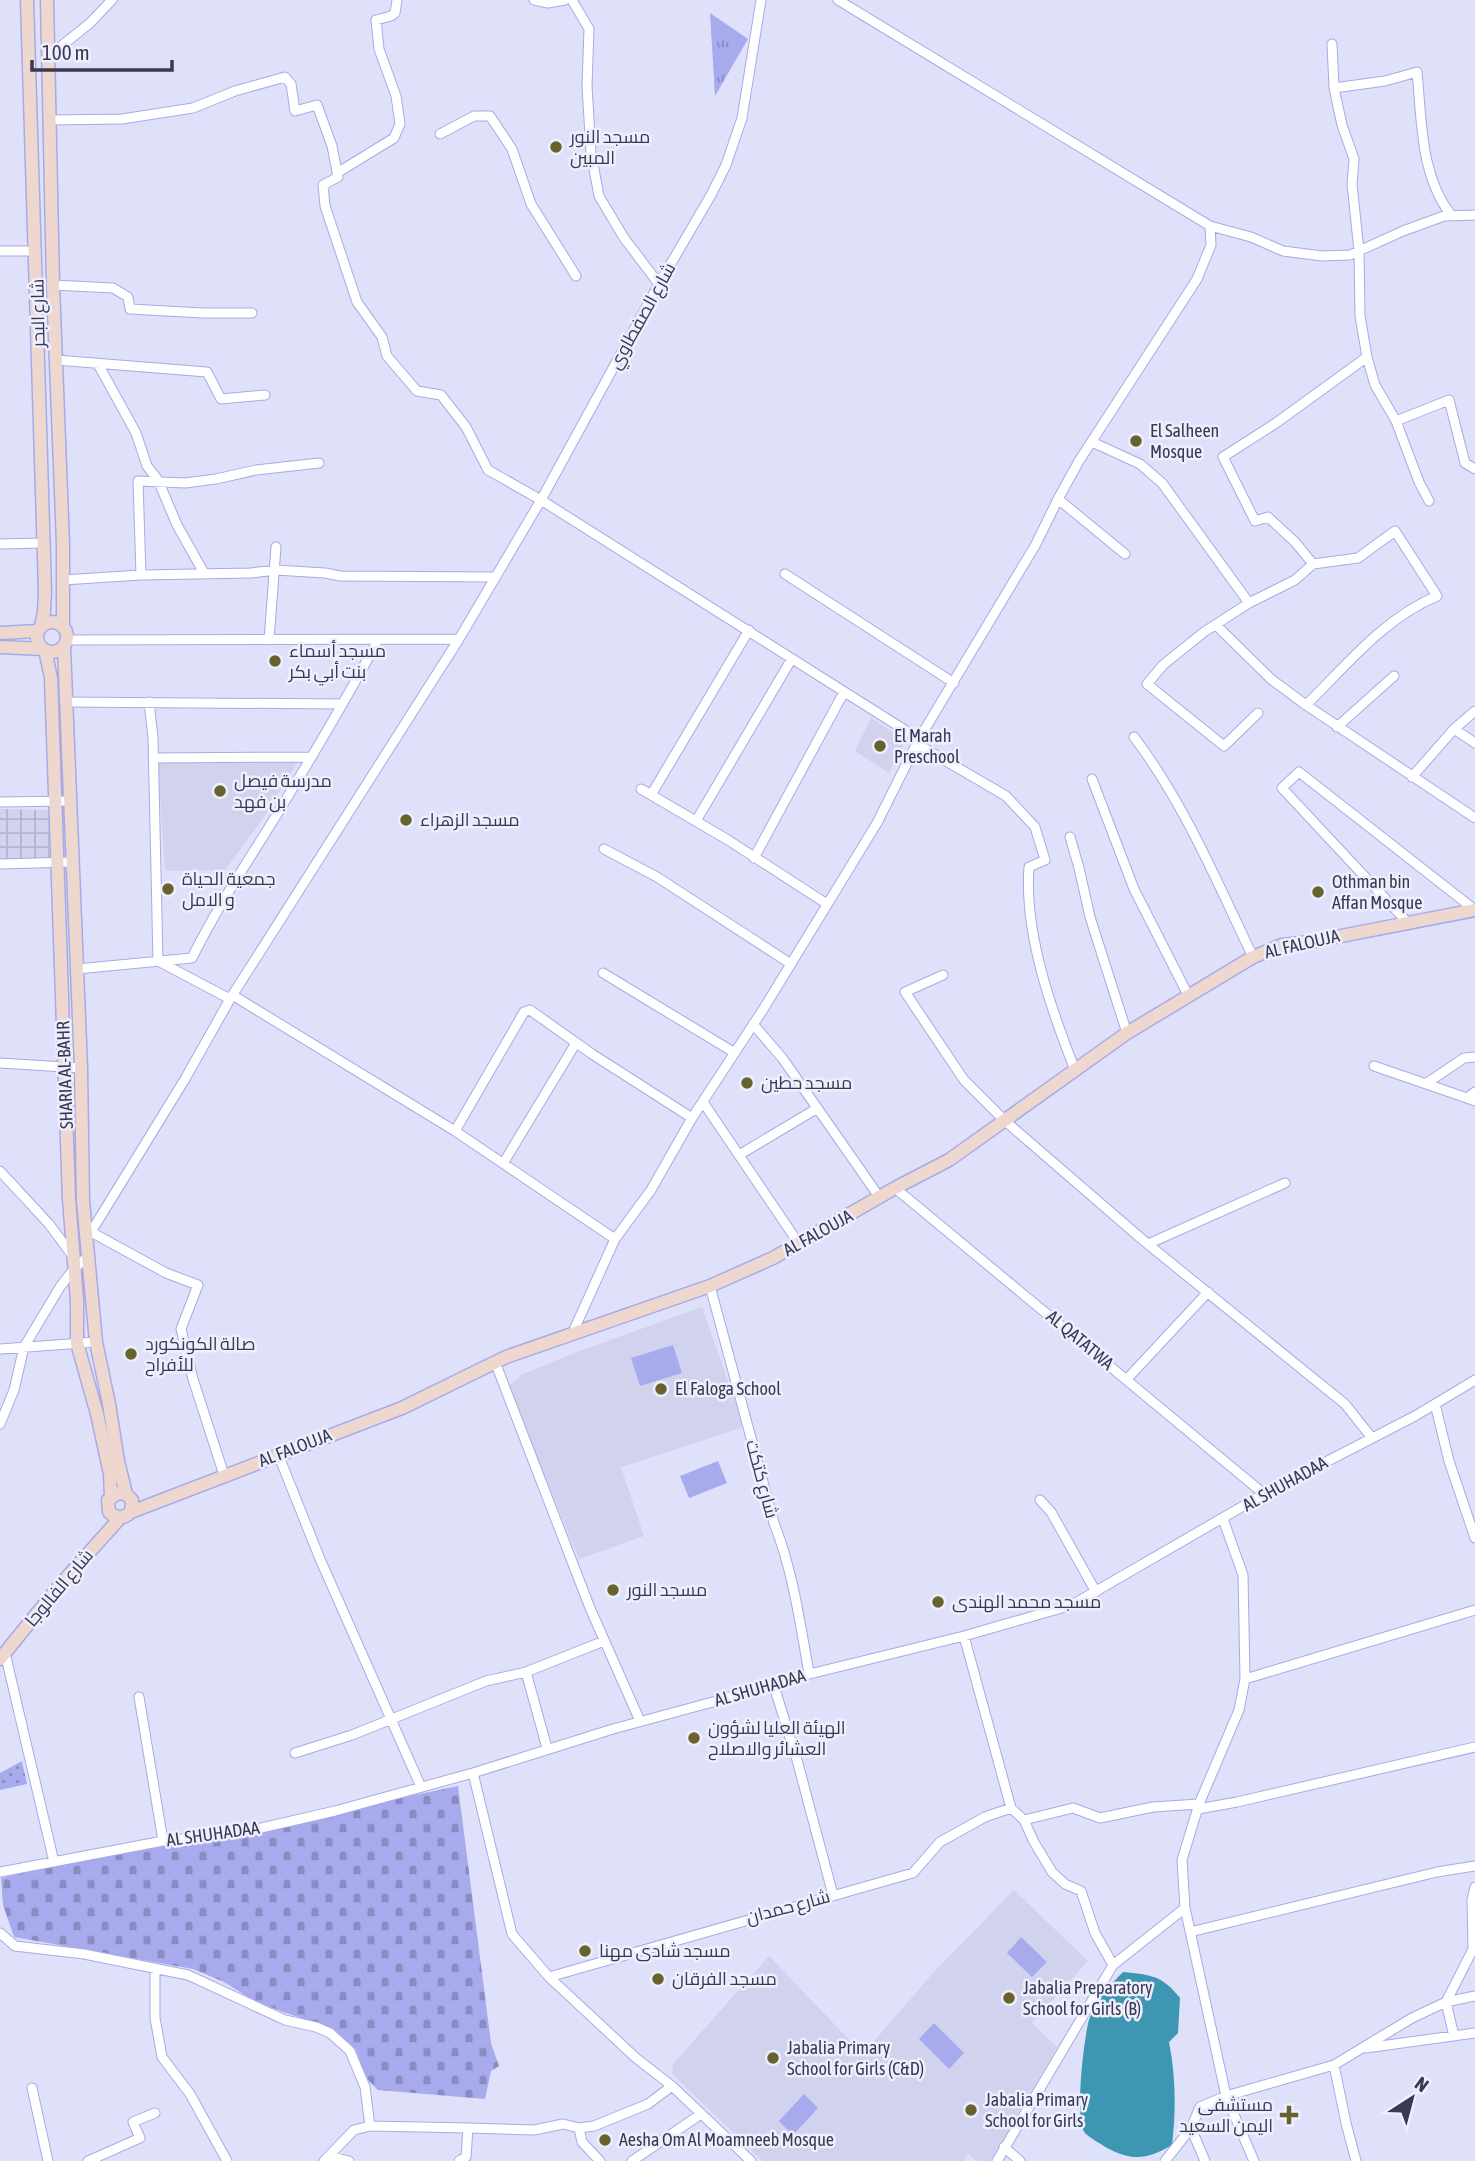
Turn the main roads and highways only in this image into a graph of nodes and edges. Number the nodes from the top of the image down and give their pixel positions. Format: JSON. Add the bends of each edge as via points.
{"nodes":[{"id":1,"x":27,"y":0,"type":"edge"},
{"id":2,"x":47,"y":0,"type":"edge"},
{"id":3,"x":63,"y":625,"type":"junction"},
{"id":4,"x":39,"y":628,"type":"junction"},
{"id":5,"x":0,"y":633,"type":"edge"},
{"id":6,"x":66,"y":643,"type":"junction"},
{"id":7,"x":0,"y":647,"type":"edge"},
{"id":8,"x":44,"y":649,"type":"junction"},
{"id":9,"x":63,"y":801,"type":"junction"},
{"id":10,"x":65,"y":862,"type":"junction"},
{"id":11,"x":1475,"y":910,"type":"edge"},
{"id":12,"x":126,"y":1494,"type":"junction"},
{"id":13,"x":111,"y":1497,"type":"junction"},
{"id":14,"x":125,"y":1515,"type":"junction"},
{"id":15,"x":2,"y":1656,"type":"edge"}],
"edges":[{"from":1,"to":4,"type":"main road","name":"شارع البحر","via":[[43,543],[44,612]]},
{"from":2,"to":3,"type":"main road","name":"شارع البحر"},
{"from":3,"to":4,"type":"main road","via":[[54,621]]},
{"from":3,"to":6,"type":"main road"},
{"from":4,"to":5,"type":"main road"},
{"from":4,"to":8,"type":"main road","via":[[37,640]]},
{"from":6,"to":8,"type":"main road","via":[[58,651]]},
{"from":6,"to":9,"type":"main road","name":"SHARIA AL-BAHR"},
{"from":7,"to":8,"type":"main road"},
{"from":8,"to":9,"type":"main road","name":"SHARIA AL-BAHR"},
{"from":9,"to":10,"type":"main road","name":"SHARIA AL-BAHR"},
{"from":10,"to":12,"type":"main road","name":"SHARIA AL-BAHR","via":[[77,969],[83,1201],[96,1342]]},
{"from":10,"to":13,"type":"main road","name":"SHARIA AL-BAHR","via":[[65,1067],[77,1343],[107,1462]]},
{"from":11,"to":14,"type":"main road","name":"AL FALOUJA","via":[[1282,945],[1253,957],[1127,1033],[949,1160],[773,1258],[710,1286],[495,1362],[402,1408]]},
{"from":12,"to":13,"type":"main road"},
{"from":12,"to":14,"type":"main road","via":[[133,1504]]},
{"from":13,"to":14,"type":"main road","via":[[108,1509],[112,1516]]},
{"from":14,"to":15,"type":"main road","name":"شارع الفالوجا"}]}
